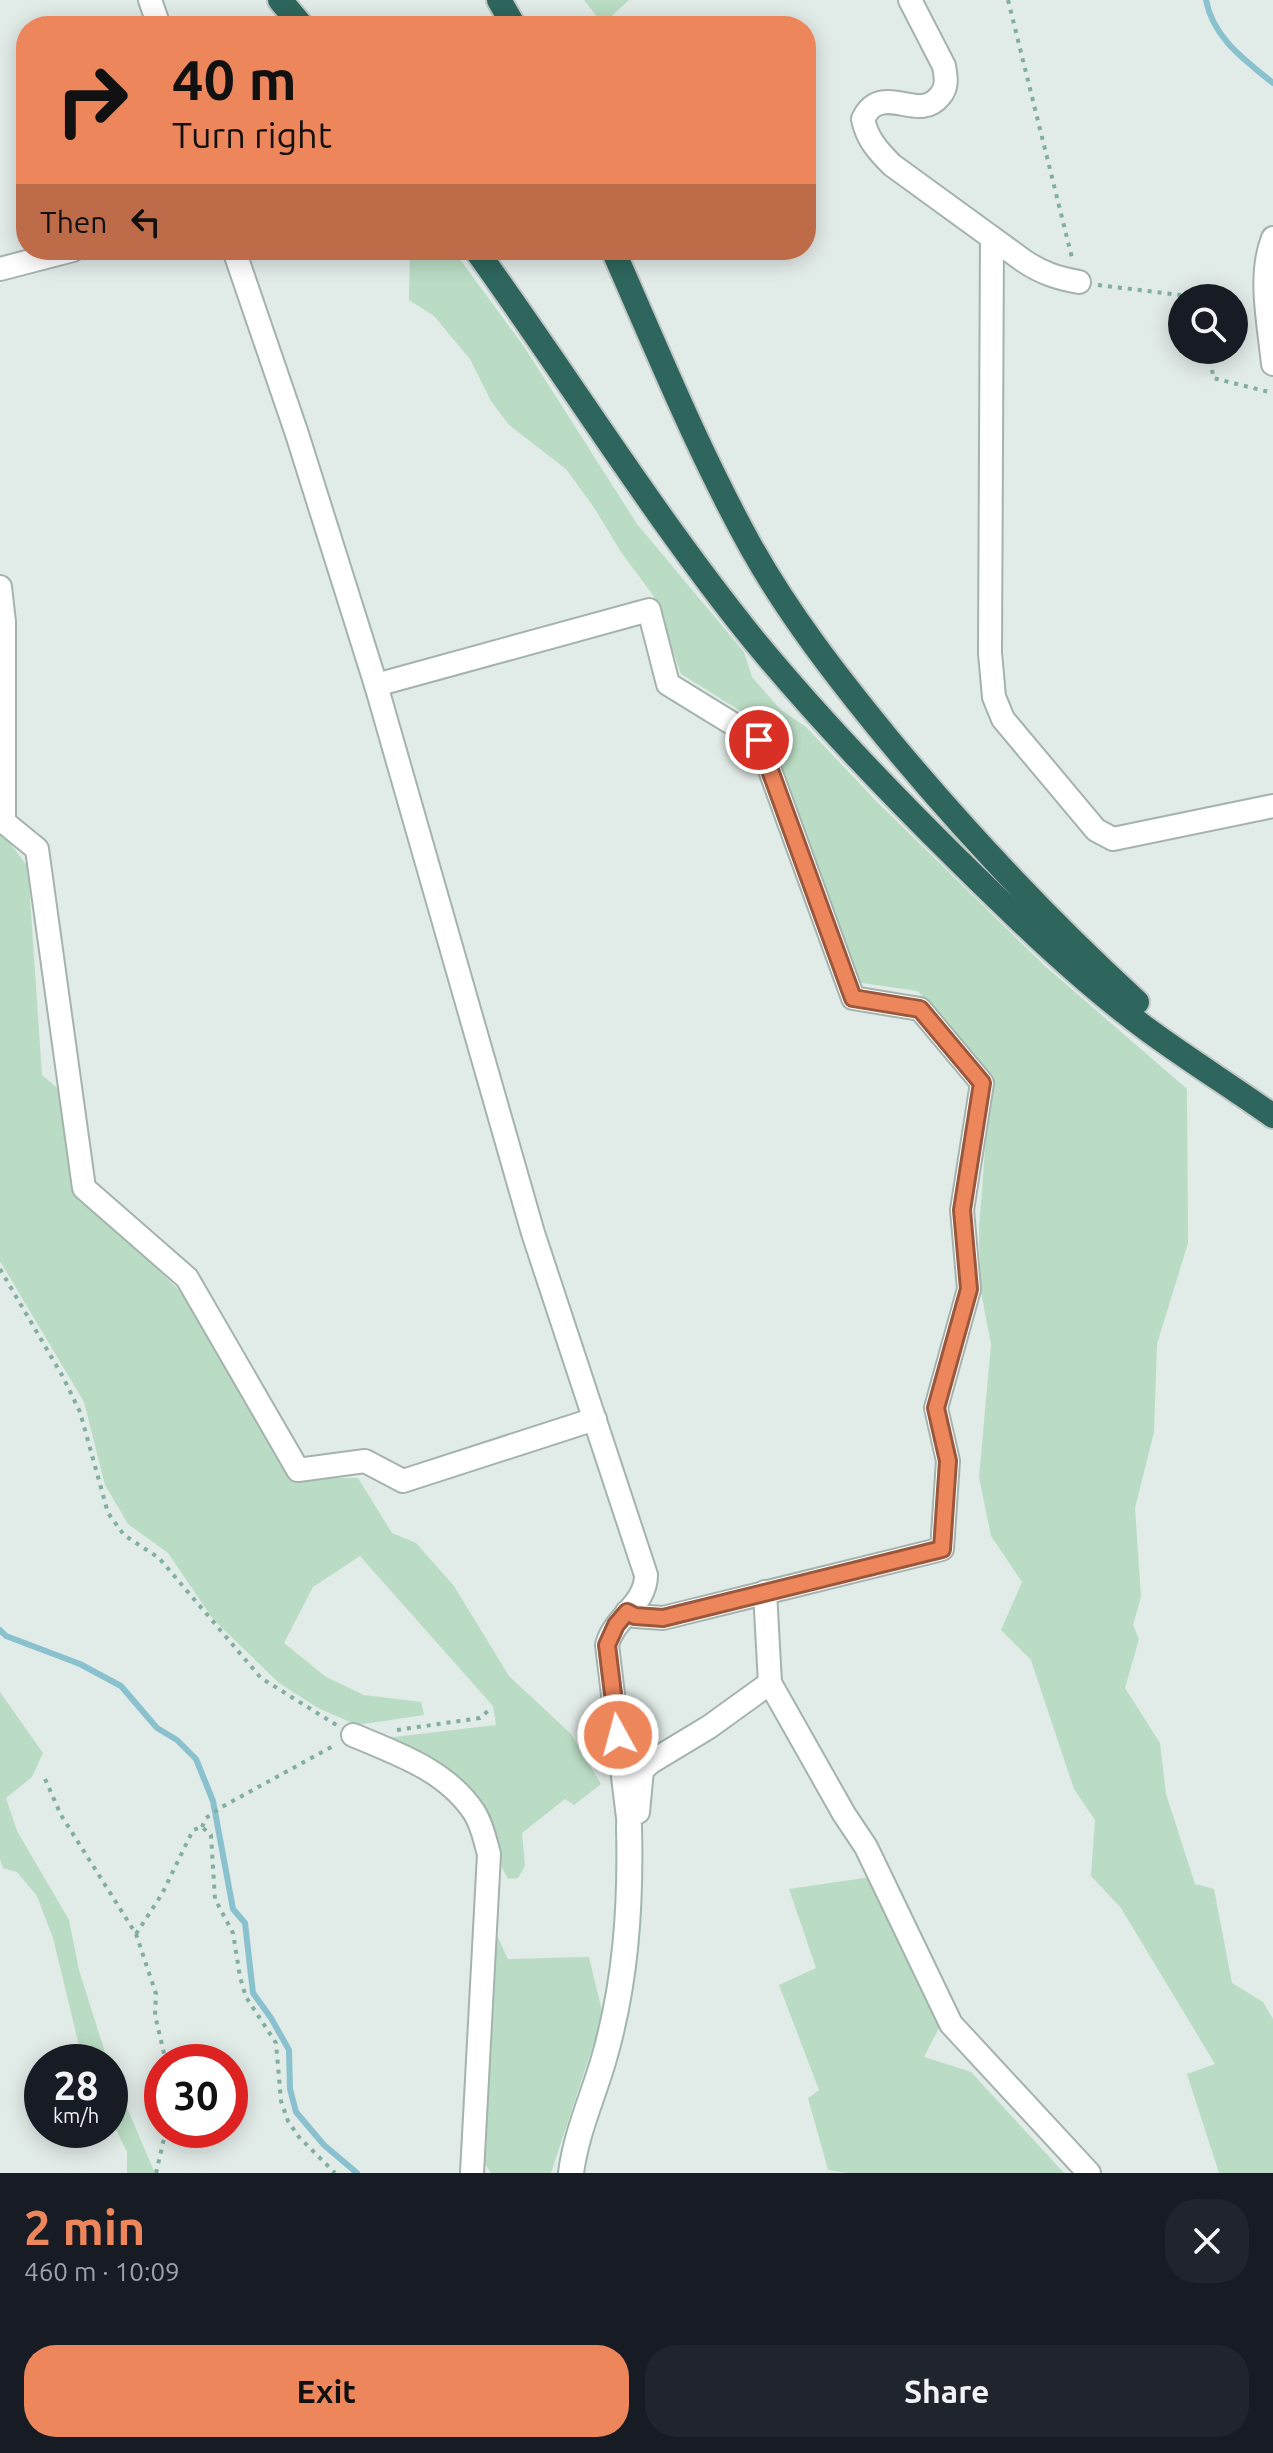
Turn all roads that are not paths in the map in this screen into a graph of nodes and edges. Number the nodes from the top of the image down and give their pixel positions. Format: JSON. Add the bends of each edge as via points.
{"nodes":[{"id":1,"x":280,"y":0,"type":"edge"},
{"id":2,"x":910,"y":0,"type":"edge"},
{"id":3,"x":294,"y":16,"type":"edge"},
{"id":4,"x":992,"y":238,"type":"junction"},
{"id":5,"x":1273,"y":238,"type":"edge"},
{"id":6,"x":35,"y":260,"type":"edge"},
{"id":7,"x":237,"y":260,"type":"edge"},
{"id":8,"x":483,"y":260,"type":"edge"},
{"id":9,"x":617,"y":260,"type":"edge"},
{"id":10,"x":0,"y":269,"type":"edge"},
{"id":11,"x":1079,"y":282,"type":"road end"},
{"id":12,"x":1273,"y":364,"type":"edge"},
{"id":13,"x":0,"y":587,"type":"edge"},
{"id":14,"x":376,"y":685,"type":"junction"},
{"id":15,"x":1273,"y":806,"type":"edge"},
{"id":16,"x":1235,"y":1089,"type":"junction"},
{"id":17,"x":1273,"y":1116,"type":"edge"},
{"id":18,"x":595,"y":1419,"type":"junction"},
{"id":19,"x":765,"y":1592,"type":"junction"},
{"id":20,"x":627,"y":1612,"type":"junction"},
{"id":21,"x":770,"y":1683,"type":"junction"},
{"id":22,"x":353,"y":1735,"type":"road end"},
{"id":23,"x":629,"y":1826,"type":"junction"},
{"id":24,"x":472,"y":2173,"type":"edge"},
{"id":25,"x":571,"y":2173,"type":"edge"},
{"id":26,"x":1089,"y":2173,"type":"edge"}],
"edges":[{"from":1,"to":3,"type":"highway"},
{"from":2,"to":4,"type":"street","via":[[944,66],[944,90],[923,107],[873,105],[863,119],[866,132],[892,165]]},
{"from":4,"to":11,"type":"street","via":[[1040,271]]},
{"from":4,"to":15,"type":"street","via":[[990,653],[997,709],[1107,838]]},
{"from":5,"to":12,"type":"street","via":[[1266,280]]},
{"from":6,"to":10,"type":"street"},
{"from":7,"to":14,"type":"street"},
{"from":8,"to":16,"type":"highway","via":[[679,543],[835,733],[1077,973]]},
{"from":9,"to":16,"type":"highway","via":[[704,457],[802,627],[932,792],[1003,869],[1074,944]]},
{"from":13,"to":18,"type":"street","via":[[4,822],[37,849],[84,1188],[187,1278],[298,1470],[365,1461],[403,1481]]},
{"from":14,"to":18,"type":"street","via":[[533,1233]]},
{"from":14,"to":19,"type":"street","via":[[649,610],[668,684],[759,740],[853,998],[920,1009],[982,1083],[962,1210],[969,1289],[936,1408],[948,1461],[942,1549]]},
{"from":16,"to":17,"type":"highway"},
{"from":18,"to":20,"type":"street","via":[[646,1575],[646,1587]]},
{"from":19,"to":20,"type":"street","via":[[663,1618]]},
{"from":19,"to":21,"type":"street"},
{"from":20,"to":23,"type":"street","via":[[607,1645]]},
{"from":21,"to":23,"type":"street","via":[[642,1770],[638,1812]]},
{"from":21,"to":26,"type":"street","via":[[866,1847],[951,2024]]},
{"from":22,"to":24,"type":"street","via":[[431,1769],[451,1786],[474,1812],[489,1854]]},
{"from":23,"to":25,"type":"street","via":[[626,1957],[604,2061]]}]}
